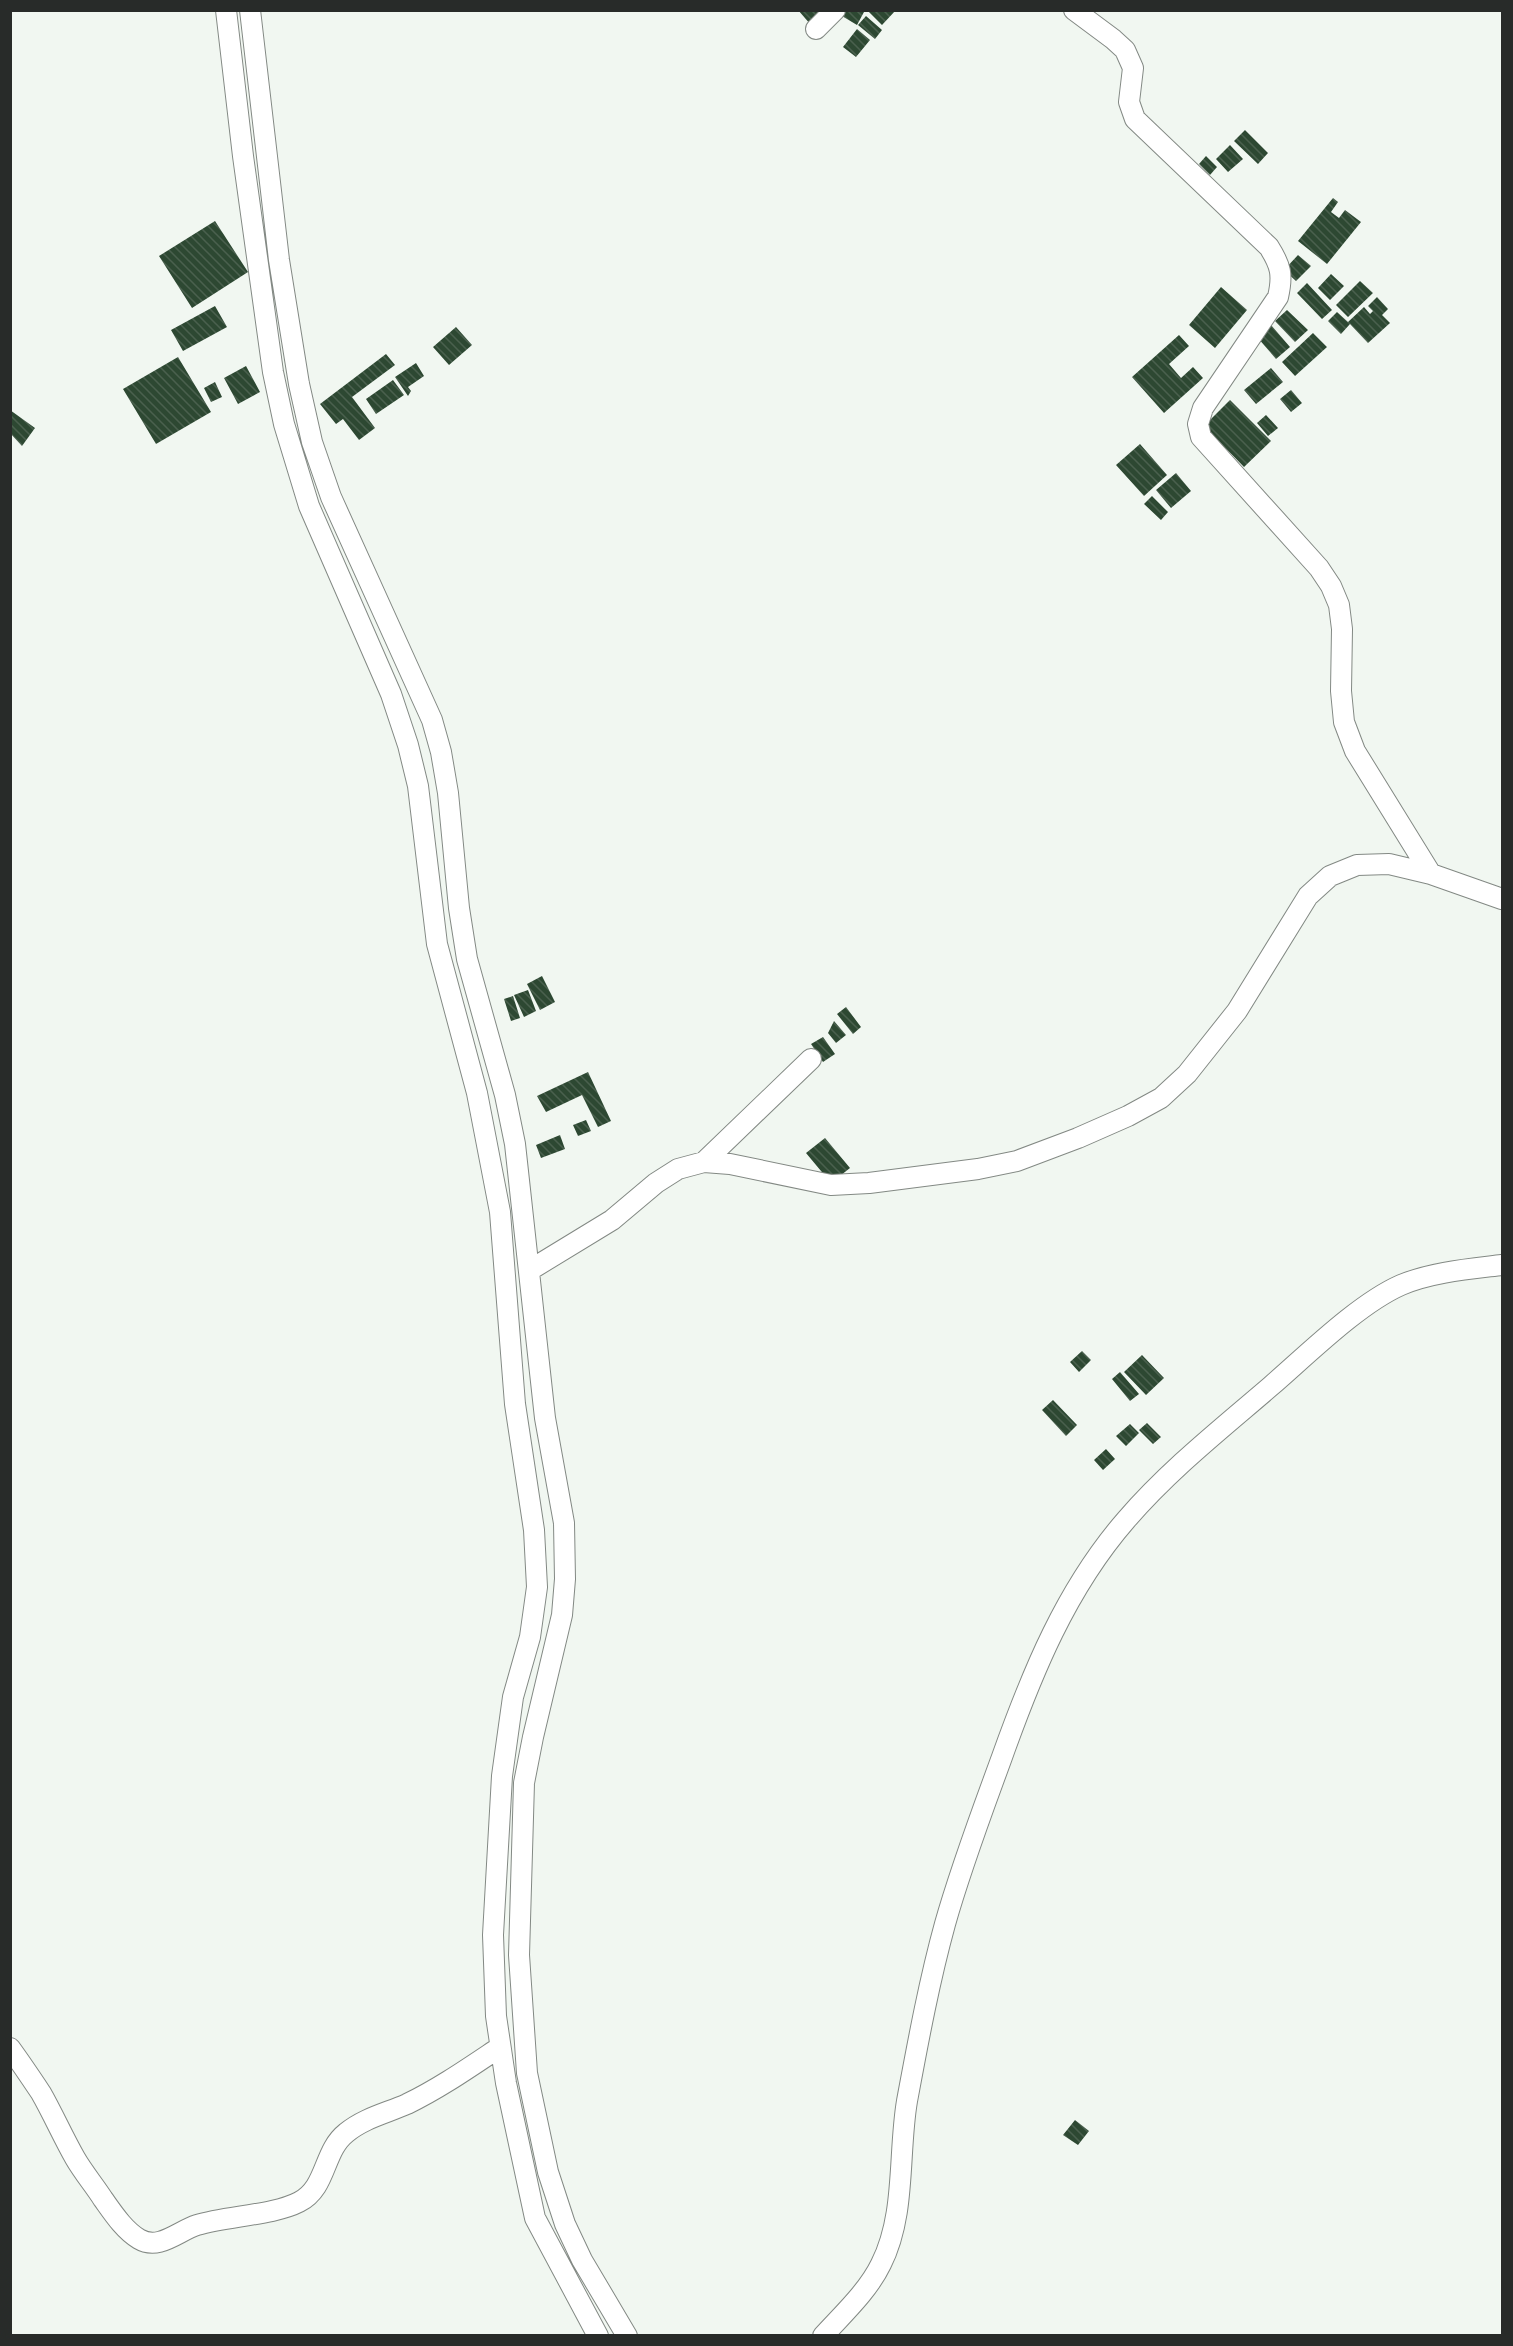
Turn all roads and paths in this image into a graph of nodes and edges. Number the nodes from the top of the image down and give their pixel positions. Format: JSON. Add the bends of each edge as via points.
{"nodes":[{"id":1,"x":226,"y":10,"type":"edge"},
{"id":2,"x":250,"y":10,"type":"edge"},
{"id":3,"x":835,"y":10,"type":"edge"},
{"id":4,"x":1074,"y":10,"type":"edge"},
{"id":5,"x":816,"y":29,"type":"dead end"},
{"id":6,"x":1431,"y":874,"type":"junction"},
{"id":7,"x":1503,"y":899,"type":"edge"},
{"id":8,"x":811,"y":1059,"type":"dead end"},
{"id":9,"x":704,"y":1162,"type":"junction"},
{"id":10,"x":1503,"y":1265,"type":"edge"},
{"id":11,"x":530,"y":1270,"type":"junction"},
{"id":12,"x":500,"y":2047,"type":"junction"},
{"id":13,"x":10,"y":2048,"type":"edge"},
{"id":14,"x":598,"y":2336,"type":"edge"},
{"id":15,"x":627,"y":2336,"type":"edge"},
{"id":16,"x":823,"y":2336,"type":"edge"}],
"edges":[{"from":1,"to":12,"type":"street","via":[[273,372],[284,424],[309,506],[391,694],[408,745],[418,786],[437,944],[477,1093],[500,1212],[515,1404],[534,1530],[537,1587],[530,1637],[513,1697],[500,1798],[492,1935]]},
{"from":2,"to":11,"type":"street","via":[[279,260],[299,384],[312,442],[331,497],[432,720],[441,752],[461,927],[515,1144]]},
{"from":3,"to":5,"type":"street"},
{"from":4,"to":6,"type":"street","via":[[1125,50],[1132,68],[1129,102],[1135,119],[1269,247],[1279,262],[1282,280],[1278,297],[1203,408],[1198,424],[1201,436],[1331,586],[1339,605],[1342,629],[1344,722],[1355,751]]},
{"from":6,"to":7,"type":"street"},
{"from":6,"to":9,"type":"street","via":[[1389,864],[1357,865],[1330,876],[1308,896],[1237,1011],[1187,1074],[1161,1098],[1078,1138],[1017,1161],[869,1183],[831,1185]]},
{"from":8,"to":9,"type":"street"},
{"from":9,"to":11,"type":"street","via":[[678,1169],[656,1182],[612,1220]]},
{"from":10,"to":16,"type":"street","via":[[1420,1279],[1401,1285],[1364,1307],[1196,1450],[1148,1496],[1077,1587],[1031,1678],[945,1927],[902,2128],[889,2246],[865,2289]]},
{"from":11,"to":15,"type":"street","via":[[545,1418],[564,1523],[565,1558],[562,1615],[524,1783],[521,2015],[527,2073],[548,2172],[562,2215],[582,2260]]},
{"from":12,"to":13,"type":"street","via":[[440,2087],[346,2133],[335,2144],[320,2181],[299,2202],[214,2220],[148,2244],[129,2232],[110,2209],[75,2159],[41,2094]]},
{"from":12,"to":14,"type":"street","via":[[535,2218]]}]}
